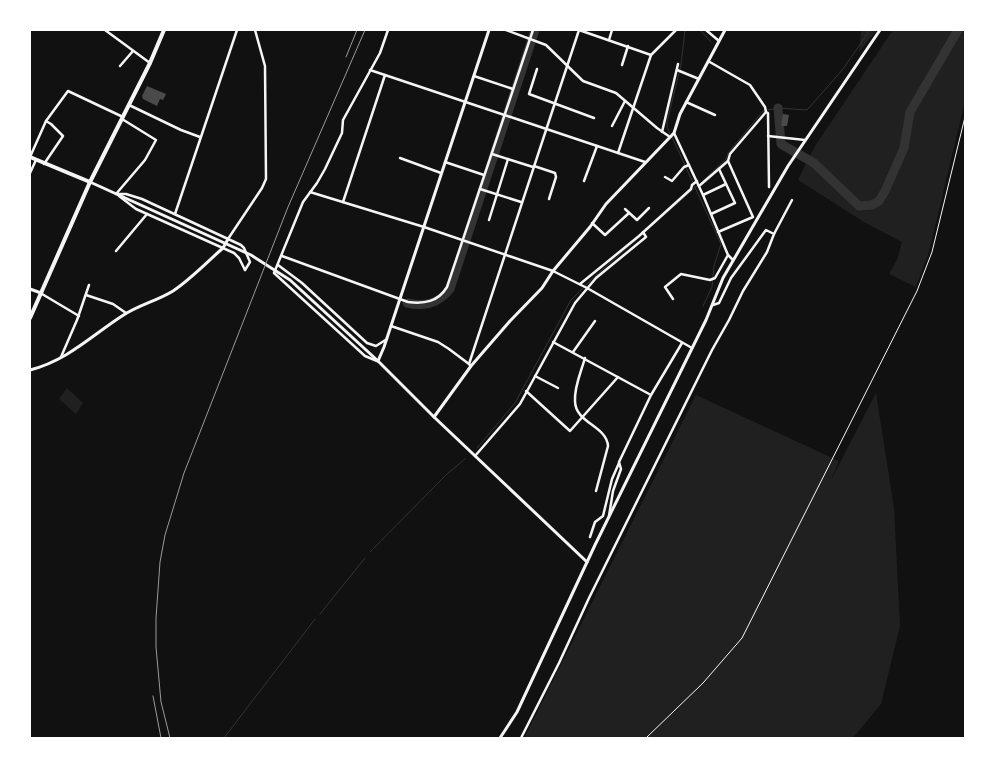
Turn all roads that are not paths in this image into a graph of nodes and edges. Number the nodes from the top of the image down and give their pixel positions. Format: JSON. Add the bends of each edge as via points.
{"nodes":[{"id":1,"x":105,"y":30,"type":"edge"},
{"id":2,"x":164,"y":30,"type":"edge"},
{"id":3,"x":237,"y":30,"type":"edge"},
{"id":4,"x":255,"y":30,"type":"edge"},
{"id":5,"x":388,"y":30,"type":"edge"},
{"id":6,"x":489,"y":30,"type":"edge"},
{"id":7,"x":506,"y":30,"type":"edge"},
{"id":8,"x":518,"y":30,"type":"edge"},
{"id":9,"x":533,"y":30,"type":"edge"},
{"id":10,"x":579,"y":30,"type":"edge"},
{"id":11,"x":612,"y":30,"type":"edge"},
{"id":12,"x":676,"y":30,"type":"edge"},
{"id":13,"x":706,"y":30,"type":"edge"},
{"id":14,"x":725,"y":30,"type":"edge"},
{"id":15,"x":880,"y":30,"type":"edge"},
{"id":16,"x":517,"y":34,"type":"junction"},
{"id":17,"x":530,"y":38,"type":"junction"},
{"id":18,"x":609,"y":40,"type":"junction"},
{"id":19,"x":719,"y":41,"type":"junction"},
{"id":20,"x":628,"y":46,"type":"junction"},
{"id":21,"x":133,"y":51,"type":"junction"},
{"id":22,"x":651,"y":55,"type":"junction"},
{"id":23,"x":708,"y":61,"type":"junction"},
{"id":24,"x":150,"y":63,"type":"junction"},
{"id":25,"x":678,"y":64,"type":"dead end"},
{"id":26,"x":567,"y":65,"type":"junction"},
{"id":27,"x":622,"y":65,"type":"dead end"},
{"id":28,"x":120,"y":66,"type":"dead end"},
{"id":29,"x":537,"y":69,"type":"dead end"},
{"id":30,"x":370,"y":70,"type":"junction"},
{"id":31,"x":677,"y":70,"type":"junction"},
{"id":32,"x":385,"y":75,"type":"junction"},
{"id":33,"x":474,"y":76,"type":"junction"},
{"id":34,"x":699,"y":79,"type":"junction"},
{"id":35,"x":513,"y":90,"type":"junction"},
{"id":36,"x":625,"y":101,"type":"junction"},
{"id":37,"x":466,"y":102,"type":"junction"},
{"id":38,"x":686,"y":102,"type":"junction"},
{"id":39,"x":554,"y":104,"type":"junction"},
{"id":40,"x":129,"y":105,"type":"junction"},
{"id":41,"x":634,"y":108,"type":"junction"},
{"id":42,"x":766,"y":112,"type":"junction"},
{"id":43,"x":505,"y":115,"type":"junction"},
{"id":44,"x":716,"y":115,"type":"dead end"},
{"id":45,"x":965,"y":117,"type":"edge"},
{"id":46,"x":122,"y":118,"type":"junction"},
{"id":47,"x":594,"y":118,"type":"dead end"},
{"id":48,"x":46,"y":121,"type":"junction"},
{"id":49,"x":612,"y":126,"type":"dead end"},
{"id":50,"x":546,"y":129,"type":"junction"},
{"id":51,"x":662,"y":132,"type":"junction"},
{"id":52,"x":674,"y":132,"type":"junction"},
{"id":53,"x":768,"y":136,"type":"junction"},
{"id":54,"x":201,"y":137,"type":"junction"},
{"id":55,"x":670,"y":137,"type":"junction"},
{"id":56,"x":805,"y":140,"type":"junction"},
{"id":57,"x":597,"y":146,"type":"junction"},
{"id":58,"x":618,"y":153,"type":"junction"},
{"id":59,"x":492,"y":154,"type":"junction"},
{"id":60,"x":30,"y":158,"type":"edge"},
{"id":61,"x":400,"y":158,"type":"dead end"},
{"id":62,"x":508,"y":159,"type":"junction"},
{"id":63,"x":36,"y":160,"type":"junction"},
{"id":64,"x":728,"y":160,"type":"junction"},
{"id":65,"x":445,"y":162,"type":"junction"},
{"id":66,"x":645,"y":162,"type":"junction"},
{"id":67,"x":44,"y":164,"type":"junction"},
{"id":68,"x":689,"y":165,"type":"junction"},
{"id":69,"x":534,"y":167,"type":"junction"},
{"id":70,"x":719,"y":168,"type":"junction"},
{"id":71,"x":31,"y":172,"type":"edge"},
{"id":72,"x":442,"y":173,"type":"junction"},
{"id":73,"x":484,"y":175,"type":"junction"},
{"id":74,"x":665,"y":177,"type":"dead end"},
{"id":75,"x":584,"y":181,"type":"dead end"},
{"id":76,"x":697,"y":181,"type":"junction"},
{"id":77,"x":90,"y":182,"type":"junction"},
{"id":78,"x":726,"y":184,"type":"junction"},
{"id":79,"x":699,"y":186,"type":"junction"},
{"id":80,"x":769,"y":186,"type":"dead end"},
{"id":81,"x":480,"y":188,"type":"junction"},
{"id":82,"x":310,"y":192,"type":"junction"},
{"id":83,"x":116,"y":194,"type":"junction"},
{"id":84,"x":497,"y":194,"type":"junction"},
{"id":85,"x":703,"y":195,"type":"junction"},
{"id":86,"x":549,"y":199,"type":"dead end"},
{"id":87,"x":792,"y":200,"type":"dead end"},
{"id":88,"x":343,"y":202,"type":"junction"},
{"id":89,"x":522,"y":202,"type":"junction"},
{"id":90,"x":625,"y":208,"type":"dead end"},
{"id":91,"x":649,"y":208,"type":"dead end"},
{"id":92,"x":629,"y":213,"type":"junction"},
{"id":93,"x":147,"y":214,"type":"junction"},
{"id":94,"x":175,"y":214,"type":"junction"},
{"id":95,"x":711,"y":214,"type":"junction"},
{"id":96,"x":489,"y":220,"type":"dead end"},
{"id":97,"x":592,"y":223,"type":"junction"},
{"id":98,"x":424,"y":227,"type":"junction"},
{"id":99,"x":643,"y":232,"type":"junction"},
{"id":100,"x":718,"y":232,"type":"junction"},
{"id":101,"x":774,"y":234,"type":"junction"},
{"id":102,"x":228,"y":239,"type":"junction"},
{"id":103,"x":463,"y":241,"type":"junction"},
{"id":104,"x":223,"y":248,"type":"junction"},
{"id":105,"x":116,"y":251,"type":"dead end"},
{"id":106,"x":504,"y":255,"type":"junction"},
{"id":107,"x":728,"y":255,"type":"junction"},
{"id":108,"x":282,"y":256,"type":"junction"},
{"id":109,"x":733,"y":260,"type":"junction"},
{"id":110,"x":605,"y":263,"type":"junction"},
{"id":111,"x":278,"y":265,"type":"junction"},
{"id":112,"x":608,"y":267,"type":"junction"},
{"id":113,"x":553,"y":271,"type":"junction"},
{"id":114,"x":580,"y":284,"type":"junction"},
{"id":115,"x":89,"y":285,"type":"dead end"},
{"id":116,"x":587,"y":288,"type":"junction"},
{"id":117,"x":30,"y":289,"type":"edge"},
{"id":118,"x":42,"y":294,"type":"junction"},
{"id":119,"x":86,"y":295,"type":"junction"},
{"id":120,"x":674,"y":299,"type":"dead end"},
{"id":121,"x":400,"y":300,"type":"junction"},
{"id":122,"x":713,"y":305,"type":"junction"},
{"id":123,"x":126,"y":313,"type":"junction"},
{"id":124,"x":79,"y":316,"type":"junction"},
{"id":125,"x":30,"y":318,"type":"edge"},
{"id":126,"x":595,"y":321,"type":"dead end"},
{"id":127,"x":391,"y":326,"type":"junction"},
{"id":128,"x":387,"y":339,"type":"junction"},
{"id":129,"x":553,"y":342,"type":"junction"},
{"id":130,"x":682,"y":343,"type":"junction"},
{"id":131,"x":692,"y":348,"type":"junction"},
{"id":132,"x":573,"y":352,"type":"junction"},
{"id":133,"x":60,"y":358,"type":"junction"},
{"id":134,"x":585,"y":358,"type":"junction"},
{"id":135,"x":378,"y":361,"type":"junction"},
{"id":136,"x":470,"y":365,"type":"junction"},
{"id":137,"x":30,"y":370,"type":"edge"},
{"id":138,"x":535,"y":376,"type":"junction"},
{"id":139,"x":618,"y":377,"type":"junction"},
{"id":140,"x":558,"y":388,"type":"dead end"},
{"id":141,"x":526,"y":391,"type":"junction"},
{"id":142,"x":651,"y":395,"type":"junction"},
{"id":143,"x":434,"y":417,"type":"junction"},
{"id":144,"x":582,"y":418,"type":"junction"},
{"id":145,"x":475,"y":456,"type":"junction"},
{"id":146,"x":619,"y":462,"type":"junction"},
{"id":147,"x":596,"y":490,"type":"dead end"},
{"id":148,"x":608,"y":518,"type":"junction"},
{"id":149,"x":590,"y":537,"type":"dead end"},
{"id":150,"x":587,"y":562,"type":"junction"},
{"id":151,"x":500,"y":738,"type":"edge"},
{"id":152,"x":520,"y":738,"type":"edge"},
{"id":153,"x":646,"y":738,"type":"edge"}],
"edges":[{"from":1,"to":21,"type":"street"},
{"from":2,"to":24,"type":"main road"},
{"from":3,"to":54,"type":"street"},
{"from":4,"to":102,"type":"street","via":[[265,66],[266,179]]},
{"from":5,"to":30,"type":"street"},
{"from":6,"to":33,"type":"street"},
{"from":7,"to":16,"type":"street"},
{"from":8,"to":16,"type":"street"},
{"from":9,"to":17,"type":"street"},
{"from":10,"to":18,"type":"street"},
{"from":10,"to":26,"type":"street"},
{"from":11,"to":18,"type":"street"},
{"from":12,"to":22,"type":"street"},
{"from":13,"to":19,"type":"street"},
{"from":14,"to":19,"type":"street"},
{"from":15,"to":56,"type":"street"},
{"from":16,"to":17,"type":"street"},
{"from":17,"to":26,"type":"street","via":[[546,45]]},
{"from":17,"to":35,"type":"street"},
{"from":18,"to":20,"type":"street"},
{"from":19,"to":23,"type":"street"},
{"from":20,"to":22,"type":"street"},
{"from":20,"to":27,"type":"street"},
{"from":21,"to":24,"type":"street"},
{"from":21,"to":28,"type":"street"},
{"from":22,"to":41,"type":"street"},
{"from":23,"to":34,"type":"street"},
{"from":23,"to":42,"type":"street","via":[[750,85]]},
{"from":24,"to":40,"type":"main road"},
{"from":25,"to":31,"type":"street"},
{"from":26,"to":36,"type":"street","via":[[583,81],[616,93]]},
{"from":26,"to":39,"type":"street"},
{"from":29,"to":39,"type":"street","via":[[529,94]]},
{"from":30,"to":32,"type":"street"},
{"from":30,"to":82,"type":"street","via":[[343,120],[342,133],[325,169]]},
{"from":31,"to":34,"type":"street"},
{"from":31,"to":51,"type":"street"},
{"from":32,"to":37,"type":"street"},
{"from":32,"to":88,"type":"street"},
{"from":33,"to":35,"type":"street"},
{"from":33,"to":37,"type":"street"},
{"from":34,"to":38,"type":"street"},
{"from":35,"to":43,"type":"street"},
{"from":36,"to":41,"type":"street"},
{"from":36,"to":49,"type":"street"},
{"from":37,"to":43,"type":"street"},
{"from":37,"to":65,"type":"street"},
{"from":38,"to":44,"type":"street"},
{"from":38,"to":52,"type":"street"},
{"from":39,"to":47,"type":"street"},
{"from":39,"to":50,"type":"street"},
{"from":40,"to":46,"type":"main road"},
{"from":40,"to":54,"type":"street"},
{"from":41,"to":51,"type":"street"},
{"from":41,"to":58,"type":"street"},
{"from":42,"to":53,"type":"street"},
{"from":42,"to":64,"type":"street"},
{"from":43,"to":50,"type":"street"},
{"from":43,"to":59,"type":"street"},
{"from":45,"to":153,"type":"lane","via":[[932,252],[917,291],[742,638],[703,683]]},
{"from":46,"to":48,"type":"street","via":[[68,91]]},
{"from":46,"to":77,"type":"main road"},
{"from":46,"to":83,"type":"street","via":[[156,140],[145,160]]},
{"from":48,"to":60,"type":"street"},
{"from":48,"to":67,"type":"street","via":[[63,136]]},
{"from":50,"to":57,"type":"street"},
{"from":50,"to":69,"type":"street"},
{"from":51,"to":55,"type":"street"},
{"from":52,"to":55,"type":"street"},
{"from":52,"to":68,"type":"street"},
{"from":53,"to":56,"type":"street"},
{"from":53,"to":80,"type":"street"},
{"from":54,"to":94,"type":"street"},
{"from":55,"to":66,"type":"street"},
{"from":56,"to":109,"type":"street"},
{"from":57,"to":58,"type":"street"},
{"from":57,"to":75,"type":"street"},
{"from":58,"to":66,"type":"street"},
{"from":59,"to":62,"type":"street"},
{"from":59,"to":73,"type":"street"},
{"from":60,"to":63,"type":"main road"},
{"from":61,"to":72,"type":"street"},
{"from":62,"to":69,"type":"street"},
{"from":62,"to":84,"type":"street"},
{"from":63,"to":67,"type":"main road"},
{"from":63,"to":71,"type":"street"},
{"from":64,"to":70,"type":"street"},
{"from":64,"to":100,"type":"street","via":[[753,217]]},
{"from":65,"to":72,"type":"street"},
{"from":65,"to":73,"type":"street"},
{"from":66,"to":97,"type":"street"},
{"from":67,"to":77,"type":"main road"},
{"from":68,"to":74,"type":"street","via":[[672,181]]},
{"from":68,"to":76,"type":"street"},
{"from":69,"to":86,"type":"street","via":[[555,173]]},
{"from":69,"to":89,"type":"street"},
{"from":70,"to":78,"type":"street"},
{"from":70,"to":79,"type":"street"},
{"from":72,"to":98,"type":"street"},
{"from":73,"to":81,"type":"street"},
{"from":76,"to":79,"type":"street"},
{"from":76,"to":99,"type":"street"},
{"from":77,"to":83,"type":"street"},
{"from":77,"to":118,"type":"main road"},
{"from":78,"to":85,"type":"street"},
{"from":78,"to":95,"type":"street","via":[[735,203]]},
{"from":79,"to":85,"type":"street"},
{"from":81,"to":84,"type":"street"},
{"from":81,"to":103,"type":"street"},
{"from":82,"to":88,"type":"street"},
{"from":82,"to":108,"type":"street"},
{"from":83,"to":93,"type":"street"},
{"from":83,"to":94,"type":"street","via":[[142,199]]},
{"from":83,"to":135,"type":"street","via":[[271,267],[290,280]]},
{"from":84,"to":89,"type":"street"},
{"from":84,"to":96,"type":"street"},
{"from":85,"to":95,"type":"street"},
{"from":87,"to":101,"type":"street"},
{"from":88,"to":98,"type":"street"},
{"from":89,"to":106,"type":"street"},
{"from":90,"to":92,"type":"street"},
{"from":91,"to":92,"type":"street","via":[[637,220]]},
{"from":92,"to":97,"type":"street","via":[[605,235]]},
{"from":93,"to":104,"type":"street"},
{"from":93,"to":105,"type":"street"},
{"from":94,"to":102,"type":"street"},
{"from":95,"to":100,"type":"street"},
{"from":97,"to":113,"type":"street"},
{"from":98,"to":103,"type":"street"},
{"from":98,"to":121,"type":"street"},
{"from":99,"to":110,"type":"street"},
{"from":99,"to":112,"type":"street","via":[[646,237]]},
{"from":100,"to":107,"type":"street"},
{"from":101,"to":122,"type":"street","via":[[766,230],[731,278],[719,303]]},
{"from":101,"to":152,"type":"street","via":[[712,350]]},
{"from":102,"to":104,"type":"street"},
{"from":102,"to":104,"type":"street","via":[[244,248],[250,262],[245,270],[239,258]]},
{"from":103,"to":106,"type":"street"},
{"from":103,"to":121,"type":"street","via":[[447,287],[440,297],[419,304]]},
{"from":104,"to":123,"type":"street","via":[[176,289]]},
{"from":106,"to":113,"type":"street"},
{"from":106,"to":136,"type":"street"},
{"from":107,"to":109,"type":"street"},
{"from":107,"to":120,"type":"street","via":[[715,278],[710,280],[681,274],[665,287]]},
{"from":108,"to":111,"type":"street"},
{"from":108,"to":121,"type":"street"},
{"from":109,"to":122,"type":"street","via":[[720,283]]},
{"from":110,"to":112,"type":"street"},
{"from":110,"to":114,"type":"street"},
{"from":111,"to":128,"type":"street","via":[[367,343],[376,346]]},
{"from":111,"to":135,"type":"street","via":[[274,273],[365,356]]},
{"from":112,"to":116,"type":"street"},
{"from":113,"to":114,"type":"street"},
{"from":113,"to":136,"type":"street","via":[[542,288]]},
{"from":114,"to":116,"type":"street"},
{"from":115,"to":119,"type":"street"},
{"from":116,"to":129,"type":"street","via":[[575,302]]},
{"from":116,"to":130,"type":"street"},
{"from":117,"to":118,"type":"street"},
{"from":118,"to":124,"type":"street"},
{"from":118,"to":125,"type":"main road"},
{"from":119,"to":123,"type":"street","via":[[114,304]]},
{"from":119,"to":124,"type":"street"},
{"from":121,"to":127,"type":"street"},
{"from":122,"to":131,"type":"street"},
{"from":123,"to":133,"type":"street","via":[[91,340]]},
{"from":124,"to":133,"type":"street"},
{"from":126,"to":132,"type":"street"},
{"from":127,"to":128,"type":"street"},
{"from":127,"to":136,"type":"street","via":[[438,342]]},
{"from":128,"to":135,"type":"street"},
{"from":129,"to":132,"type":"street"},
{"from":129,"to":138,"type":"street"},
{"from":130,"to":131,"type":"street"},
{"from":130,"to":142,"type":"street"},
{"from":131,"to":148,"type":"street"},
{"from":132,"to":134,"type":"street"},
{"from":133,"to":137,"type":"street"},
{"from":134,"to":139,"type":"street"},
{"from":134,"to":144,"type":"street","via":[[574,399]]},
{"from":135,"to":143,"type":"street"},
{"from":136,"to":143,"type":"street"},
{"from":138,"to":140,"type":"street"},
{"from":138,"to":141,"type":"street"},
{"from":139,"to":142,"type":"street"},
{"from":139,"to":144,"type":"street"},
{"from":141,"to":144,"type":"street","via":[[570,431]]},
{"from":141,"to":145,"type":"street","via":[[520,404]]},
{"from":142,"to":146,"type":"street"},
{"from":143,"to":145,"type":"street"},
{"from":144,"to":147,"type":"street","via":[[608,442]]},
{"from":145,"to":150,"type":"street"},
{"from":146,"to":148,"type":"street","via":[[621,469],[612,491]]},
{"from":146,"to":149,"type":"street","via":[[603,516],[595,522]]},
{"from":148,"to":150,"type":"street"},
{"from":150,"to":151,"type":"street","via":[[516,712]]}]}
